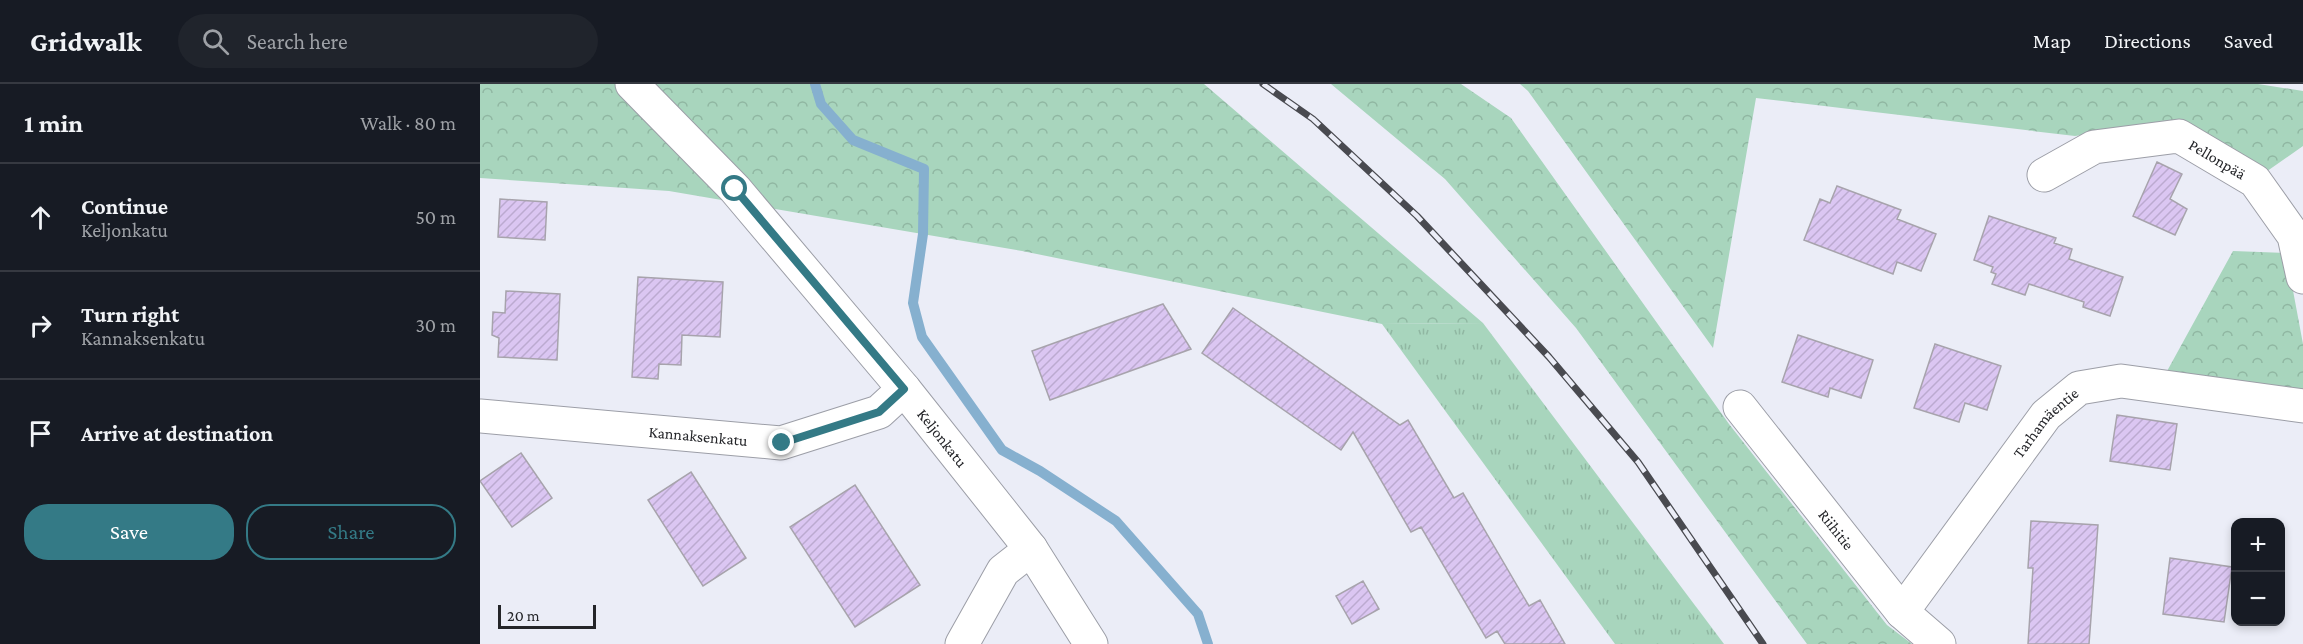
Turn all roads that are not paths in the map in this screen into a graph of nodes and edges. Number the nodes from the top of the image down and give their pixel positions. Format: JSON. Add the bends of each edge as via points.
{"nodes":[{"id":1,"x":632,"y":84,"type":"edge"},
{"id":2,"x":2044,"y":175,"type":"dead end"},
{"id":3,"x":2303,"y":277,"type":"edge"},
{"id":4,"x":904,"y":389,"type":"junction"},
{"id":5,"x":2303,"y":406,"type":"edge"},
{"id":6,"x":1740,"y":407,"type":"dead end"},
{"id":7,"x":480,"y":416,"type":"edge"},
{"id":8,"x":1031,"y":549,"type":"junction"},
{"id":9,"x":1902,"y":612,"type":"junction"},
{"id":10,"x":962,"y":644,"type":"edge"},
{"id":11,"x":1092,"y":644,"type":"edge"},
{"id":12,"x":1939,"y":644,"type":"edge"}],
"edges":[{"from":1,"to":4,"type":"street","name":"Keljonkatu","via":[[735,189]]},
{"from":2,"to":3,"type":"street","name":"Pellonpää","via":[[2094,147],[2180,136],[2255,181],[2294,236]]},
{"from":4,"to":7,"type":"street","name":"Kannaksenkatu","via":[[879,412],[782,443]]},
{"from":4,"to":8,"type":"street","name":"Keljonkatu"},
{"from":5,"to":9,"type":"street","name":"Tarhamäentie","via":[[2121,381],[2079,388],[2046,415]]},
{"from":6,"to":9,"type":"street","name":"Riihitie"},
{"from":8,"to":10,"type":"street","via":[[1002,571]]},
{"from":8,"to":11,"type":"street","name":"Keljonkatu"},
{"from":9,"to":12,"type":"street","name":"Riihitie"}]}
